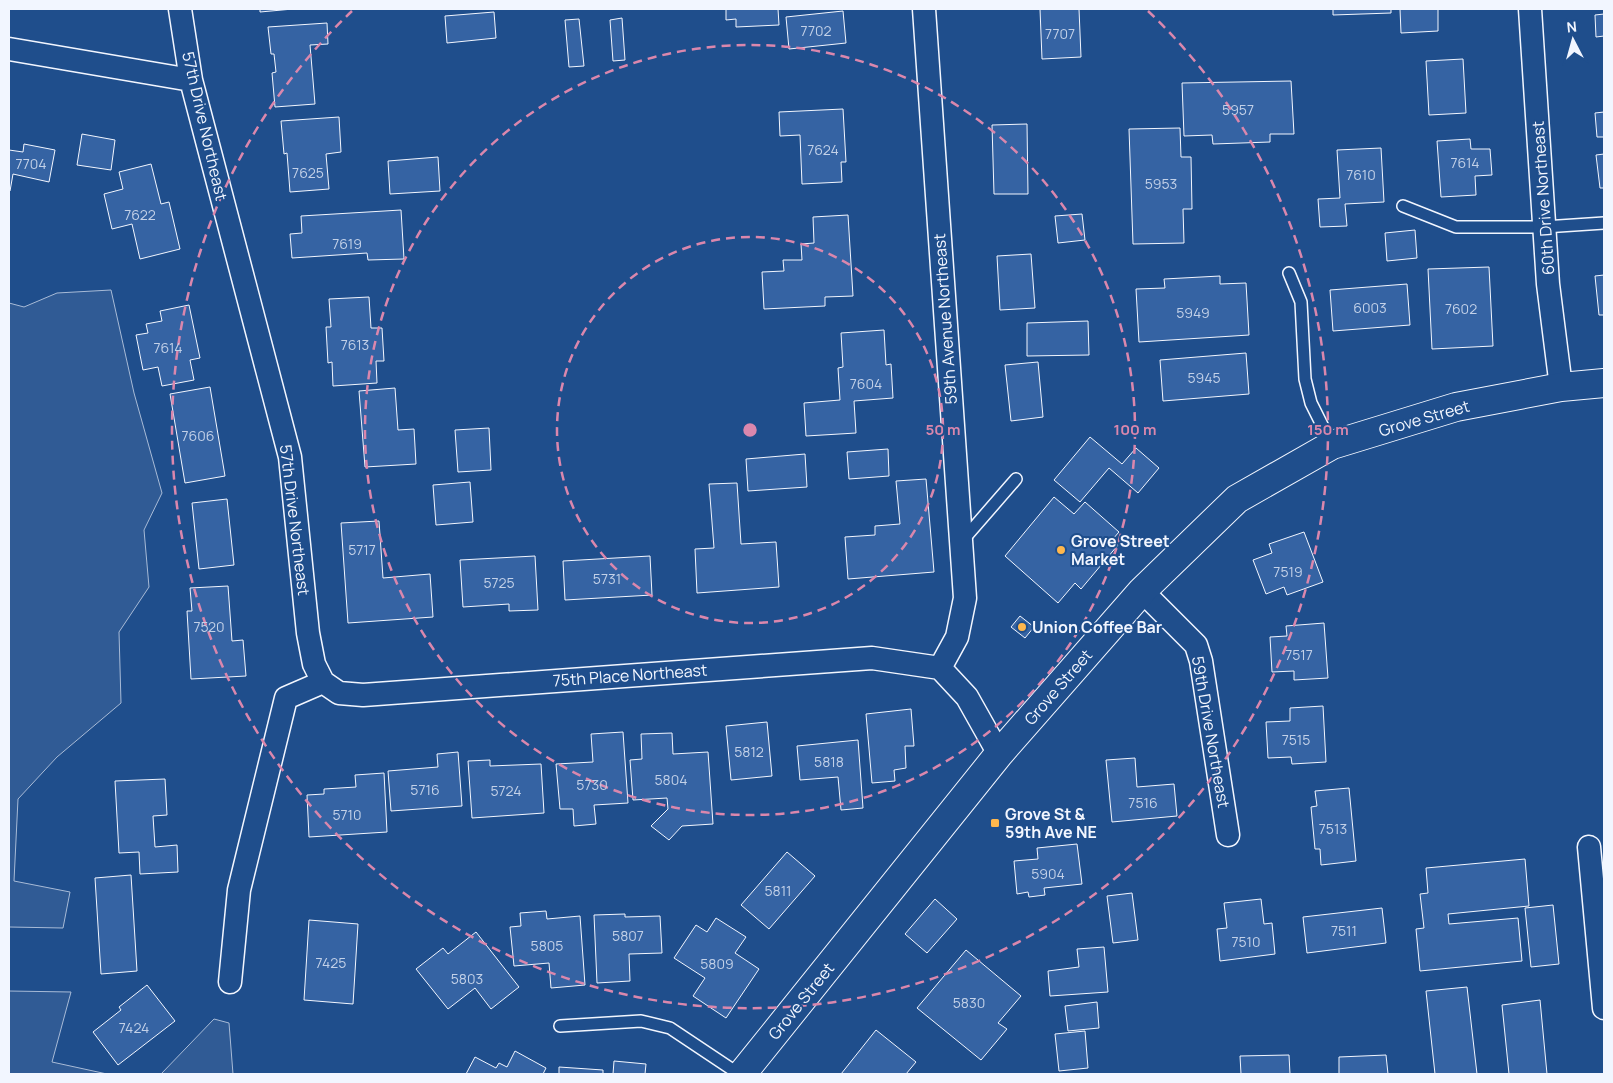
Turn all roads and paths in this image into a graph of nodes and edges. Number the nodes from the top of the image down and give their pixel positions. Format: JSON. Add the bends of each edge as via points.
{"nodes":[{"id":1,"x":180,"y":9,"type":"edge"},
{"id":2,"x":924,"y":9,"type":"edge"},
{"id":3,"x":1530,"y":9,"type":"edge"},
{"id":4,"x":9,"y":49,"type":"edge"},
{"id":5,"x":191,"y":80,"type":"junction"},
{"id":6,"x":1403,"y":206,"type":"dead end"},
{"id":7,"x":1604,"y":223,"type":"edge"},
{"id":8,"x":1544,"y":227,"type":"junction"},
{"id":9,"x":1289,"y":273,"type":"dead end"},
{"id":10,"x":1604,"y":383,"type":"edge"},
{"id":11,"x":1561,"y":387,"type":"junction"},
{"id":12,"x":1332,"y":445,"type":"junction"},
{"id":13,"x":1016,"y":479,"type":"dead end"},
{"id":14,"x":960,"y":543,"type":"junction"},
{"id":15,"x":1142,"y":591,"type":"junction"},
{"id":16,"x":940,"y":668,"type":"junction"},
{"id":17,"x":322,"y":682,"type":"junction"},
{"id":18,"x":999,"y":754,"type":"junction"},
{"id":19,"x":1228,"y":835,"type":"dead end"},
{"id":20,"x":1589,"y":847,"type":"dead end"},
{"id":21,"x":230,"y":982,"type":"dead end"},
{"id":22,"x":1604,"y":1008,"type":"edge"},
{"id":23,"x":560,"y":1026,"type":"dead end"},
{"id":24,"x":741,"y":1074,"type":"edge"}],
"edges":[{"from":1,"to":5,"type":"street","name":"57th Drive Northeast"},
{"from":2,"to":14,"type":"street","name":"59th Avenue Northeast"},
{"from":3,"to":8,"type":"street","name":"60th Drive Northeast"},
{"from":4,"to":5,"type":"street"},
{"from":5,"to":17,"type":"street","name":"57th Drive Northeast","via":[[290,457],[308,633],[314,664]]},
{"from":6,"to":8,"type":"lane","via":[[1456,227]]},
{"from":7,"to":8,"type":"lane"},
{"from":8,"to":11,"type":"street","name":"60th Drive Northeast"},
{"from":9,"to":12,"type":"lane","via":[[1301,302],[1305,379],[1312,403]]},
{"from":10,"to":11,"type":"street","name":"Grove Street"},
{"from":11,"to":12,"type":"street","name":"Grove Street","via":[[1456,407]]},
{"from":12,"to":15,"type":"street","name":"Grove Street","via":[[1237,500]]},
{"from":13,"to":14,"type":"lane"},
{"from":14,"to":16,"type":"street","name":"59th Avenue Northeast","via":[[965,598],[957,637]]},
{"from":15,"to":18,"type":"street","name":"Grove Street"},
{"from":15,"to":19,"type":"street","name":"59th Drive Northeast","via":[[1196,645]]},
{"from":16,"to":17,"type":"street","name":"75th Place Northeast","via":[[872,658],[362,695],[339,693]]},
{"from":16,"to":18,"type":"street","via":[[967,698]]},
{"from":17,"to":21,"type":"street","via":[[286,698],[239,890]]},
{"from":18,"to":24,"type":"street","name":"Grove Street"},
{"from":20,"to":22,"type":"street"},
{"from":23,"to":24,"type":"lane","via":[[641,1021],[670,1028]]}]}
